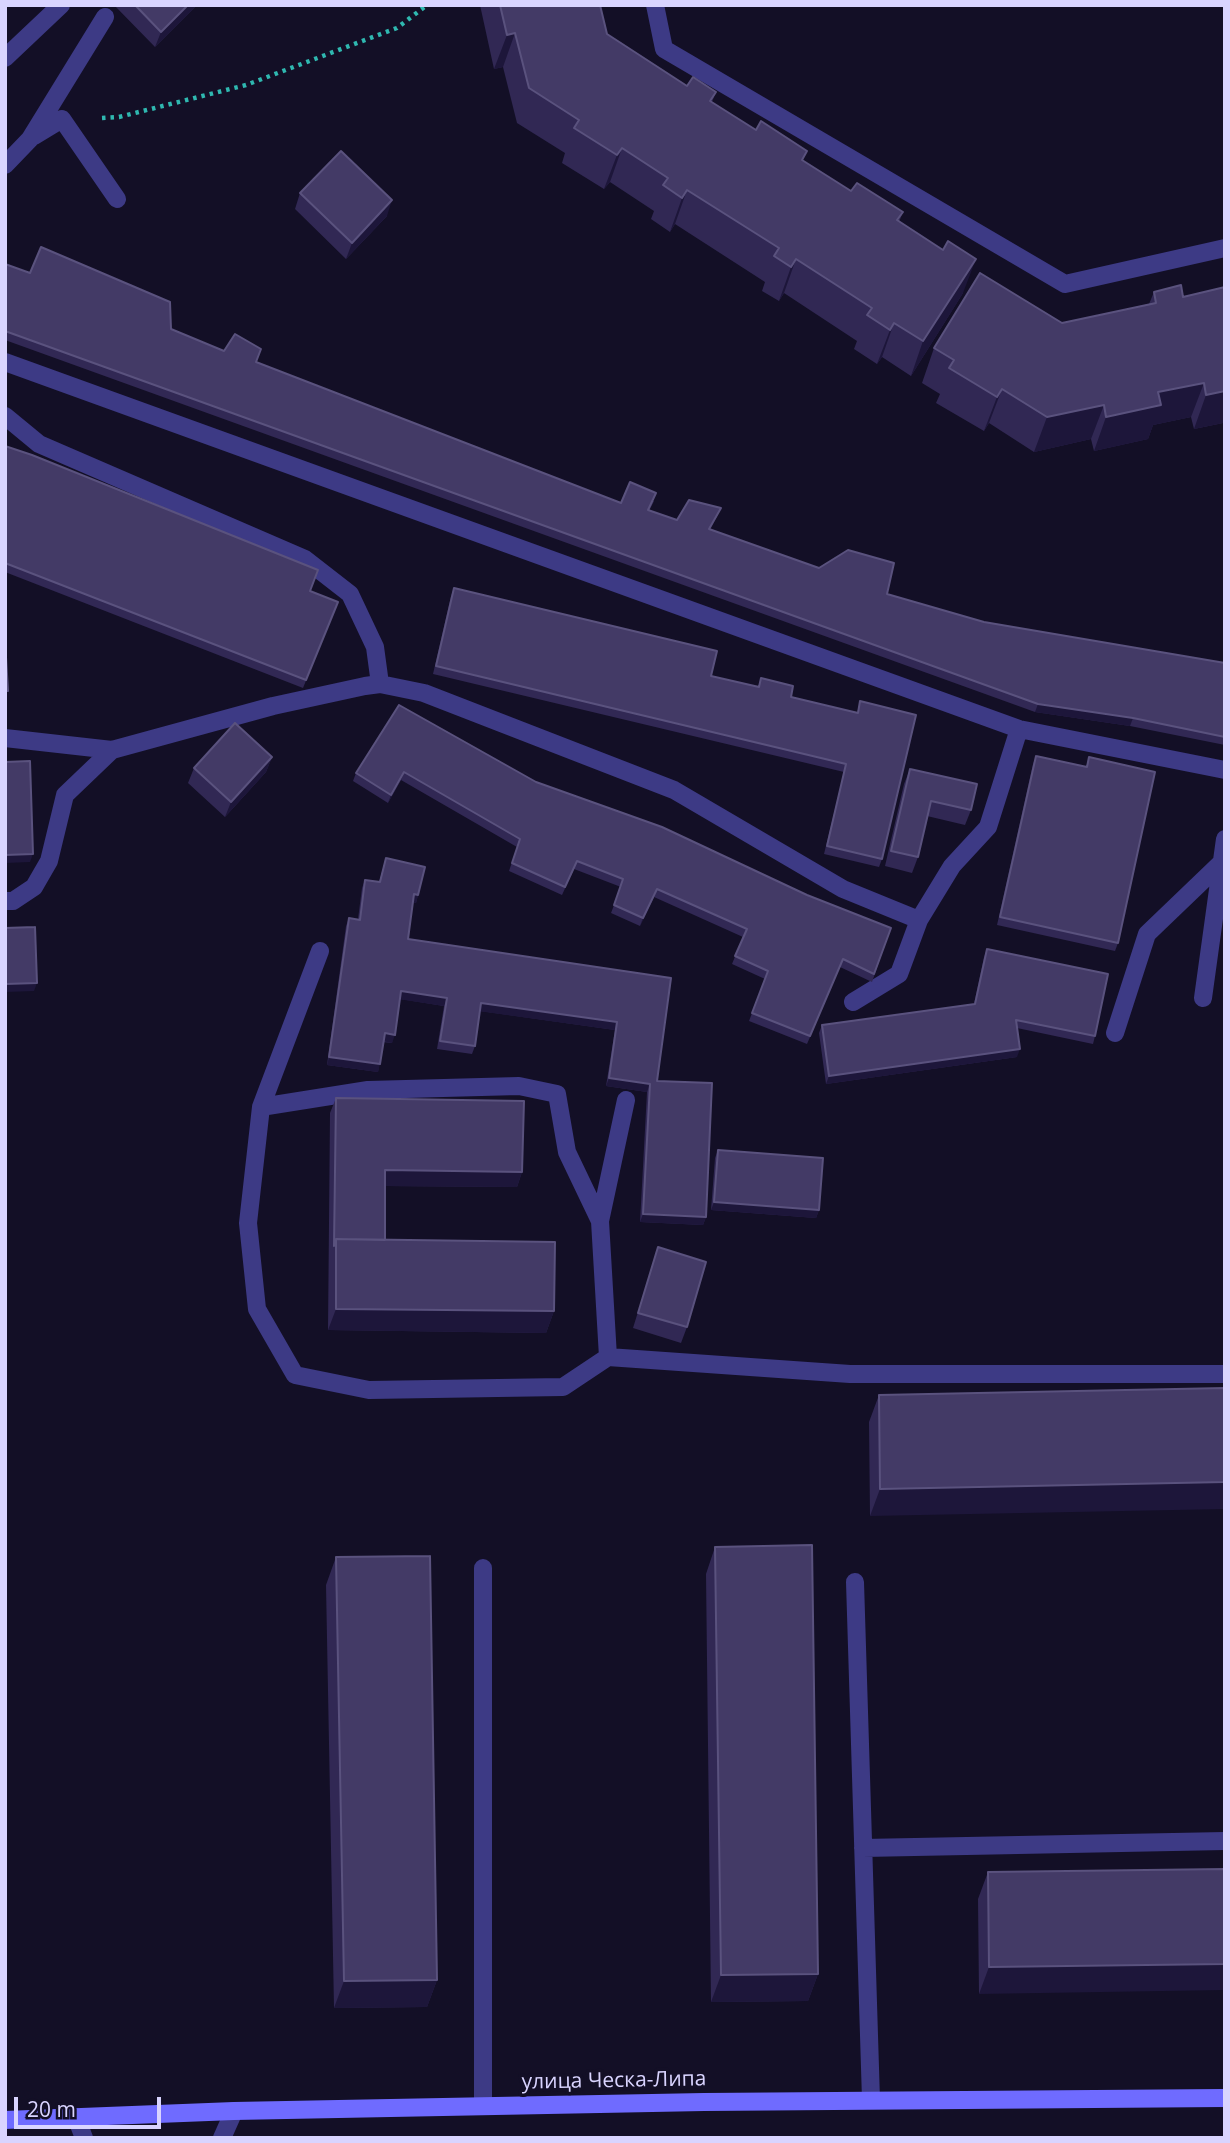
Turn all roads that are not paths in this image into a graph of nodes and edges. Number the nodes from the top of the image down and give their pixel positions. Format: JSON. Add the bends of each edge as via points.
{"nodes":[{"id":1,"x":61,"y":5,"type":"edge"},
{"id":2,"x":655,"y":5,"type":"edge"},
{"id":3,"x":105,"y":17,"type":"dead end"},
{"id":4,"x":5,"y":58,"type":"edge"},
{"id":5,"x":30,"y":139,"type":"junction"},
{"id":6,"x":5,"y":165,"type":"edge"},
{"id":7,"x":117,"y":199,"type":"dead end"},
{"id":8,"x":1225,"y":248,"type":"edge"},
{"id":9,"x":5,"y":362,"type":"edge"},
{"id":10,"x":5,"y":416,"type":"edge"},
{"id":11,"x":380,"y":684,"type":"junction"},
{"id":12,"x":1019,"y":729,"type":"junction"},
{"id":13,"x":5,"y":738,"type":"edge"},
{"id":14,"x":112,"y":750,"type":"junction"},
{"id":15,"x":1225,"y":770,"type":"edge"},
{"id":16,"x":1225,"y":839,"type":"edge"},
{"id":17,"x":1222,"y":862,"type":"junction"},
{"id":18,"x":5,"y":901,"type":"edge"},
{"id":19,"x":919,"y":920,"type":"junction"},
{"id":20,"x":320,"y":951,"type":"dead end"},
{"id":21,"x":1203,"y":998,"type":"dead end"},
{"id":22,"x":853,"y":1002,"type":"dead end"},
{"id":23,"x":1115,"y":1033,"type":"dead end"},
{"id":24,"x":626,"y":1101,"type":"dead end"},
{"id":25,"x":261,"y":1107,"type":"junction"},
{"id":26,"x":600,"y":1221,"type":"junction"},
{"id":27,"x":608,"y":1357,"type":"junction"},
{"id":28,"x":1225,"y":1374,"type":"edge"},
{"id":29,"x":483,"y":1568,"type":"dead end"},
{"id":30,"x":855,"y":1582,"type":"dead end"},
{"id":31,"x":1225,"y":1841,"type":"edge"},
{"id":32,"x":863,"y":1848,"type":"junction"},
{"id":33,"x":1225,"y":2098,"type":"edge"},
{"id":34,"x":871,"y":2100,"type":"junction"},
{"id":35,"x":483,"y":2106,"type":"junction"},
{"id":36,"x":234,"y":2111,"type":"junction"},
{"id":37,"x":76,"y":2117,"type":"junction"},
{"id":38,"x":5,"y":2120,"type":"edge"},
{"id":39,"x":84,"y":2138,"type":"edge"},
{"id":40,"x":222,"y":2138,"type":"edge"}],
"edges":[{"from":1,"to":4,"type":"lane"},
{"from":2,"to":8,"type":"lane","via":[[664,49],[1065,284]]},
{"from":3,"to":5,"type":"lane"},
{"from":5,"to":6,"type":"lane"},
{"from":5,"to":7,"type":"lane","via":[[62,120]]},
{"from":9,"to":12,"type":"lane"},
{"from":10,"to":11,"type":"lane","via":[[39,444],[305,559],[350,594],[375,647]]},
{"from":11,"to":14,"type":"lane","via":[[273,706]]},
{"from":11,"to":19,"type":"lane","via":[[424,693],[674,790],[844,889]]},
{"from":12,"to":15,"type":"lane"},
{"from":12,"to":19,"type":"lane","via":[[988,827],[952,866]]},
{"from":13,"to":14,"type":"lane"},
{"from":14,"to":18,"type":"lane","via":[[65,795],[49,861],[34,887]]},
{"from":16,"to":17,"type":"lane"},
{"from":17,"to":21,"type":"lane"},
{"from":17,"to":23,"type":"lane","via":[[1147,934]]},
{"from":19,"to":22,"type":"lane","via":[[899,974]]},
{"from":20,"to":25,"type":"lane"},
{"from":24,"to":26,"type":"lane"},
{"from":25,"to":26,"type":"lane","via":[[368,1090],[519,1086],[557,1094],[568,1152]]},
{"from":25,"to":27,"type":"lane","via":[[248,1223],[257,1309],[295,1375],[369,1390],[563,1387]]},
{"from":26,"to":27,"type":"lane"},
{"from":27,"to":28,"type":"lane","via":[[850,1374]]},
{"from":29,"to":35,"type":"lane"},
{"from":30,"to":32,"type":"lane"},
{"from":31,"to":32,"type":"lane"},
{"from":32,"to":34,"type":"lane"},
{"from":33,"to":34,"type":"street","name":"улица Ческа-Липа"},
{"from":34,"to":35,"type":"street","name":"улица Ческа-Липа"},
{"from":35,"to":36,"type":"street","name":"улица Ческа-Липа"},
{"from":36,"to":37,"type":"street","name":"улица Ческа-Липа"},
{"from":36,"to":40,"type":"lane"},
{"from":37,"to":38,"type":"street","name":"улица Ческа-Липа"},
{"from":37,"to":39,"type":"lane"}]}
